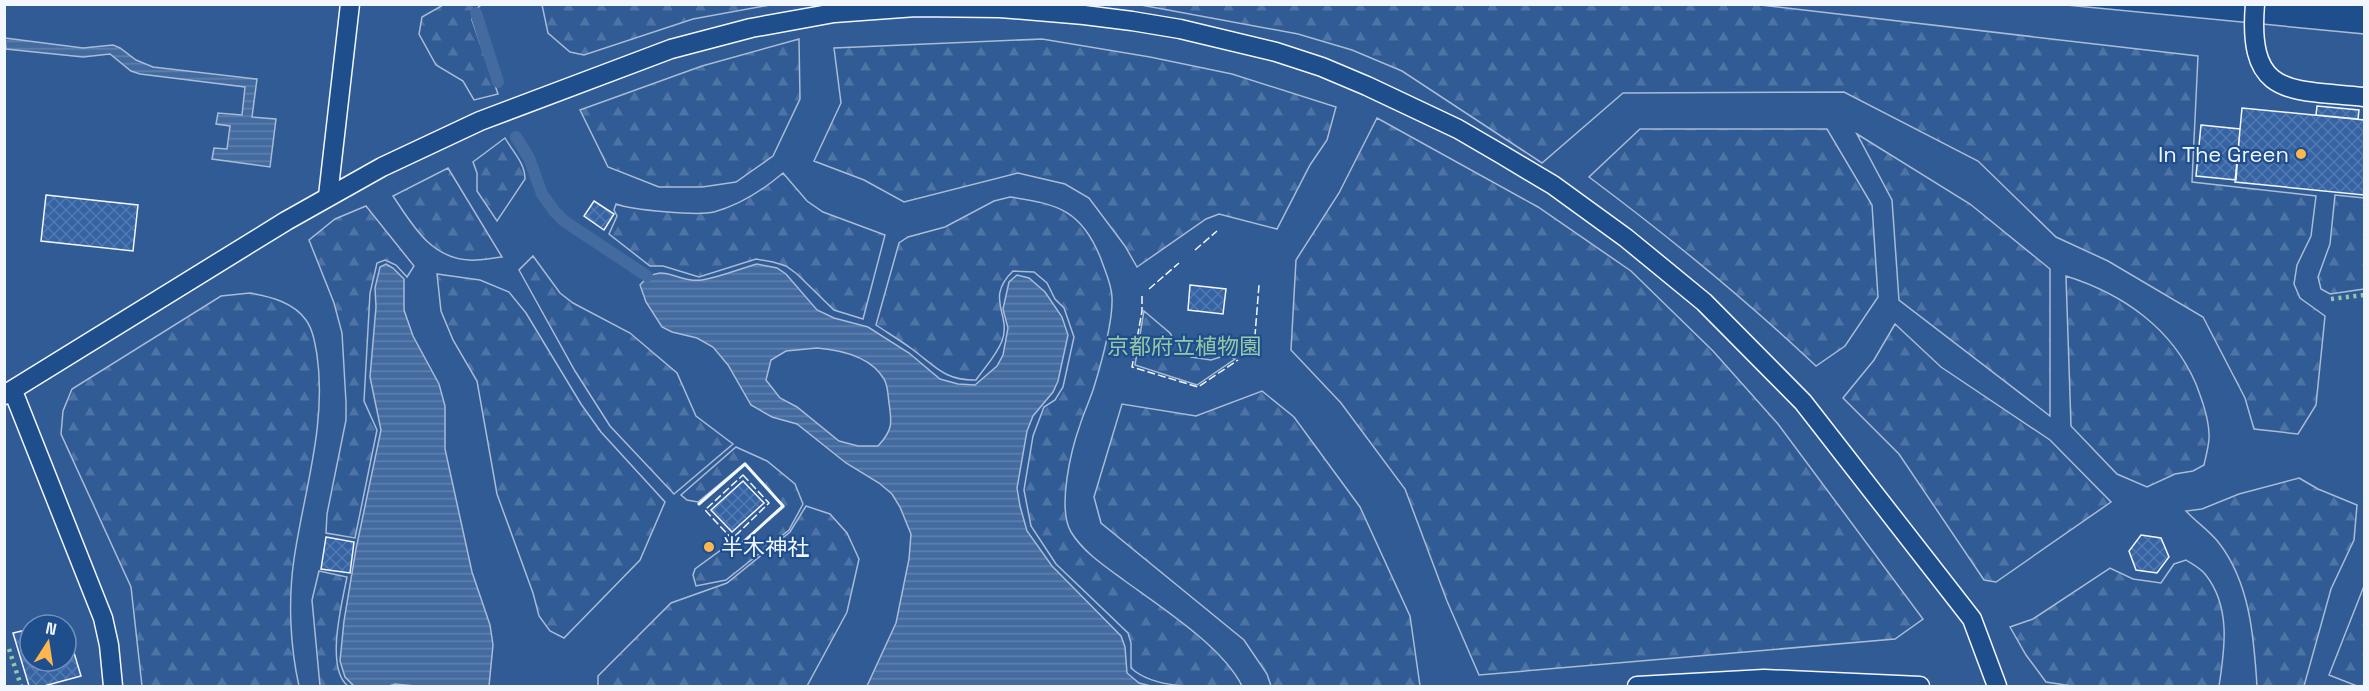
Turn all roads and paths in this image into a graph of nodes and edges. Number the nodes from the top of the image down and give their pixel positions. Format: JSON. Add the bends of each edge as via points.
{"nodes":[{"id":1,"x":350,"y":4,"type":"edge"},
{"id":2,"x":2256,"y":4,"type":"edge"},
{"id":3,"x":2364,"y":97,"type":"edge"},
{"id":4,"x":328,"y":196,"type":"junction"},
{"id":5,"x":9,"y":393,"type":"edge"},
{"id":6,"x":113,"y":687,"type":"edge"},
{"id":7,"x":1637,"y":687,"type":"edge"},
{"id":8,"x":1920,"y":687,"type":"edge"},
{"id":9,"x":1998,"y":687,"type":"edge"}],
"edges":[{"from":1,"to":4,"type":"lane"},
{"from":2,"to":3,"type":"lane","via":[[2255,50],[2259,62],[2275,81],[2297,91]]},
{"from":4,"to":5,"type":"lane"},
{"from":4,"to":9,"type":"lane","via":[[480,121],[632,63],[741,30],[834,13],[958,7],[1084,15],[1180,29],[1276,52],[1322,67],[1458,129],[1553,185],[1666,269],[1776,373],[1842,448],[1972,619]]},
{"from":5,"to":6,"type":"lane","via":[[103,618]]},
{"from":7,"to":8,"type":"lane","via":[[1764,679]]}]}
